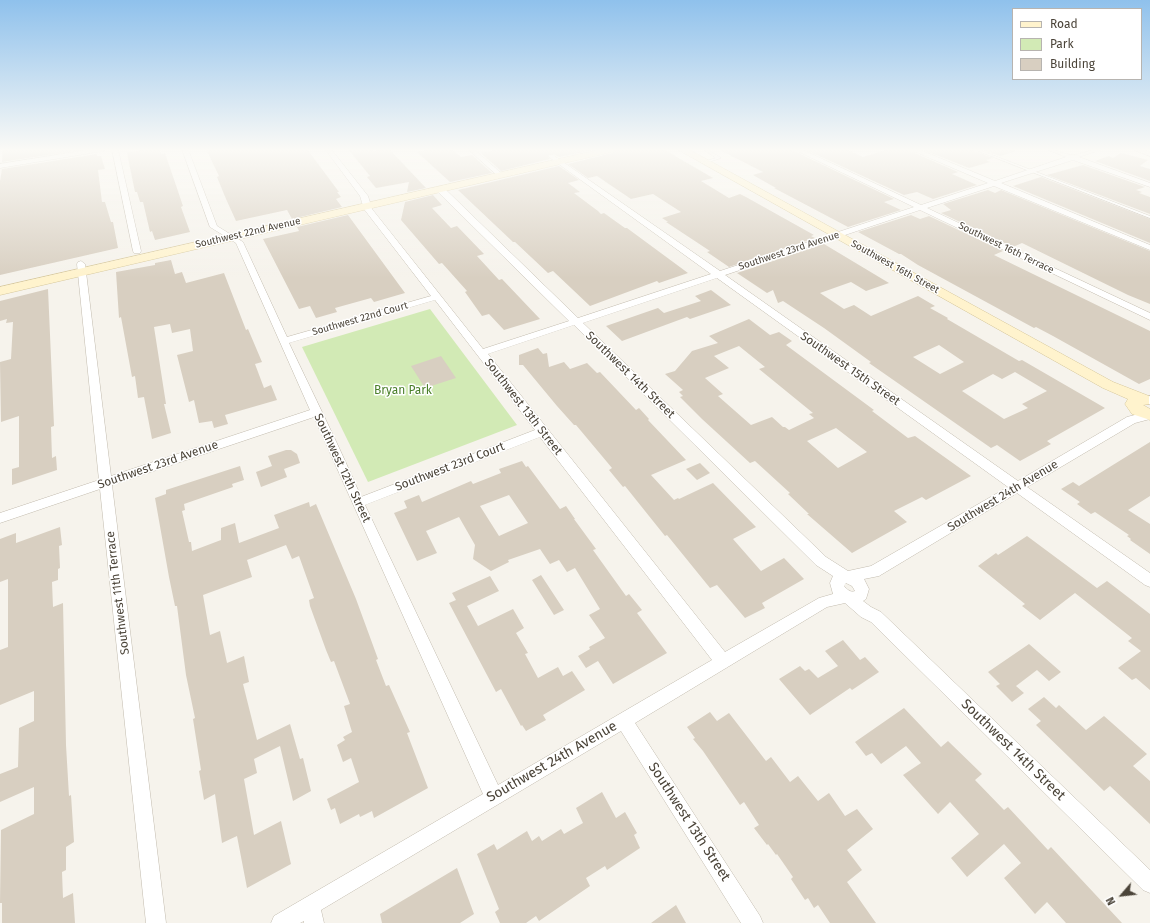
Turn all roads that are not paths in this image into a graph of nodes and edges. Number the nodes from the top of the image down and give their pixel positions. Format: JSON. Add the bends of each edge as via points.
{"nodes":[{"id":1,"x":125,"y":192,"type":"edge"},
{"id":2,"x":201,"y":192,"type":"edge"},
{"id":3,"x":361,"y":192,"type":"edge"},
{"id":4,"x":409,"y":192,"type":"edge"},
{"id":5,"x":423,"y":192,"type":"edge"},
{"id":6,"x":443,"y":192,"type":"edge"},
{"id":7,"x":601,"y":192,"type":"edge"},
{"id":8,"x":761,"y":192,"type":"edge"},
{"id":9,"x":888,"y":192,"type":"edge"},
{"id":10,"x":967,"y":192,"type":"edge"},
{"id":11,"x":1017,"y":192,"type":"edge"},
{"id":12,"x":1086,"y":192,"type":"edge"},
{"id":13,"x":366,"y":202,"type":"junction"},
{"id":14,"x":920,"y":207,"type":"junction"},
{"id":15,"x":1150,"y":217,"type":"edge"},
{"id":16,"x":226,"y":234,"type":"junction"},
{"id":17,"x":837,"y":235,"type":"junction"},
{"id":18,"x":1150,"y":248,"type":"edge"},
{"id":19,"x":137,"y":251,"type":"junction"},
{"id":20,"x":81,"y":268,"type":"junction"},
{"id":21,"x":717,"y":274,"type":"junction"},
{"id":22,"x":0,"y":282,"type":"edge"},
{"id":23,"x":0,"y":291,"type":"edge"},
{"id":24,"x":436,"y":297,"type":"junction"},
{"id":25,"x":1150,"y":317,"type":"edge"},
{"id":26,"x":574,"y":321,"type":"junction"},
{"id":27,"x":285,"y":341,"type":"junction"},
{"id":28,"x":481,"y":353,"type":"junction"},
{"id":29,"x":1143,"y":407,"type":"edge"},
{"id":30,"x":316,"y":412,"type":"junction"},
{"id":31,"x":543,"y":431,"type":"junction"},
{"id":32,"x":105,"y":483,"type":"junction"},
{"id":33,"x":1018,"y":488,"type":"junction"},
{"id":34,"x":358,"y":503,"type":"junction"},
{"id":35,"x":0,"y":518,"type":"edge"},
{"id":36,"x":874,"y":572,"type":"junction"},
{"id":37,"x":841,"y":581,"type":"junction"},
{"id":38,"x":1150,"y":581,"type":"edge"},
{"id":39,"x":855,"y":594,"type":"junction"},
{"id":40,"x":824,"y":602,"type":"junction"},
{"id":41,"x":723,"y":662,"type":"junction"},
{"id":42,"x":624,"y":721,"type":"junction"},
{"id":43,"x":494,"y":797,"type":"junction"},
{"id":44,"x":1150,"y":884,"type":"edge"},
{"id":45,"x":312,"y":915,"type":"edge"},
{"id":46,"x":156,"y":923,"type":"edge"},
{"id":47,"x":281,"y":923,"type":"edge"},
{"id":48,"x":754,"y":923,"type":"edge"}],
"edges":[{"from":1,"to":19,"type":"street"},
{"from":2,"to":16,"type":"street","name":"Southwest 12th Street","via":[[214,227]]},
{"from":3,"to":13,"type":"street","name":"Southwest 13th Street"},
{"from":4,"to":13,"type":"main road","name":"Southwest 22nd Avenue"},
{"from":5,"to":13,"type":"main road","name":"Southwest 22nd Avenue"},
{"from":6,"to":26,"type":"street","name":"Southwest 14th Street"},
{"from":7,"to":21,"type":"street","name":"Southwest 15th Street"},
{"from":8,"to":17,"type":"main road","name":"Southwest 16th Street"},
{"from":9,"to":14,"type":"street","name":"Southwest 16th Terrace"},
{"from":10,"to":14,"type":"street","name":"Southwest 23rd Avenue"},
{"from":11,"to":18,"type":"street"},
{"from":12,"to":15,"type":"lane"},
{"from":13,"to":16,"type":"main road","name":"Southwest 22nd Avenue"},
{"from":13,"to":24,"type":"street","name":"Southwest 13th Street"},
{"from":14,"to":17,"type":"street","name":"Southwest 23rd Avenue"},
{"from":14,"to":25,"type":"street","name":"Southwest 16th Terrace"},
{"from":16,"to":19,"type":"main road","name":"Southwest 22nd Avenue"},
{"from":16,"to":20,"type":"main road","name":"Southwest 22nd Avenue"},
{"from":16,"to":27,"type":"street","name":"Southwest 12th Street","via":[[239,242]]},
{"from":17,"to":21,"type":"street","name":"Southwest 23rd Avenue"},
{"from":17,"to":29,"type":"main road","name":"Southwest 16th Street","via":[[1108,385]]},
{"from":19,"to":20,"type":"main road","name":"Southwest 22nd Avenue"},
{"from":20,"to":22,"type":"main road","name":"Southwest 22nd Avenue"},
{"from":20,"to":23,"type":"main road","name":"Southwest 22nd Avenue"},
{"from":20,"to":32,"type":"street","name":"Southwest 11th Terrace"},
{"from":21,"to":26,"type":"street","name":"Southwest 23rd Avenue"},
{"from":21,"to":33,"type":"street","name":"Southwest 15th Street"},
{"from":24,"to":27,"type":"street","name":"Southwest 22nd Court"},
{"from":24,"to":28,"type":"street","name":"Southwest 13th Street"},
{"from":26,"to":28,"type":"street","name":"Southwest 23rd Avenue"},
{"from":26,"to":37,"type":"street","name":"Southwest 14th Street","via":[[821,561],[826,570]]},
{"from":27,"to":30,"type":"street","name":"Southwest 12th Street"},
{"from":28,"to":31,"type":"street","name":"Southwest 13th Street"},
{"from":29,"to":33,"type":"street","name":"Southwest 24th Avenue"},
{"from":30,"to":32,"type":"street","name":"Southwest 23rd Avenue"},
{"from":30,"to":34,"type":"street","name":"Southwest 12th Street"},
{"from":31,"to":34,"type":"street","name":"Southwest 23rd Court"},
{"from":31,"to":41,"type":"street","name":"Southwest 13th Street"},
{"from":32,"to":35,"type":"street","name":"Southwest 23rd Avenue"},
{"from":32,"to":46,"type":"street","name":"Southwest 11th Terrace"},
{"from":33,"to":36,"type":"street","name":"Southwest 24th Avenue"},
{"from":33,"to":38,"type":"street","name":"Southwest 15th Street"},
{"from":34,"to":43,"type":"street","name":"Southwest 12th Street"},
{"from":36,"to":37,"type":"street","name":"Southwest 24th Avenue","via":[[857,574]]},
{"from":36,"to":39,"type":"street","name":"Southwest 24th Avenue","via":[[868,584]]},
{"from":37,"to":39,"type":"street","via":[[838,591]]},
{"from":37,"to":39,"type":"street","via":[[858,582]]},
{"from":37,"to":40,"type":"street","name":"Southwest 24th Avenue","via":[[826,596]]},
{"from":39,"to":40,"type":"street","name":"Southwest 24th Avenue"},
{"from":39,"to":44,"type":"street","name":"Southwest 14th Street","via":[[866,612],[876,616]]},
{"from":40,"to":41,"type":"street","name":"Southwest 24th Avenue"},
{"from":41,"to":42,"type":"street","name":"Southwest 24th Avenue"},
{"from":42,"to":43,"type":"street","name":"Southwest 24th Avenue"},
{"from":42,"to":48,"type":"street","name":"Southwest 13th Street"},
{"from":43,"to":45,"type":"street","name":"Southwest 24th Avenue"},
{"from":45,"to":47,"type":"street","name":"Southwest 24th Avenue"}]}
